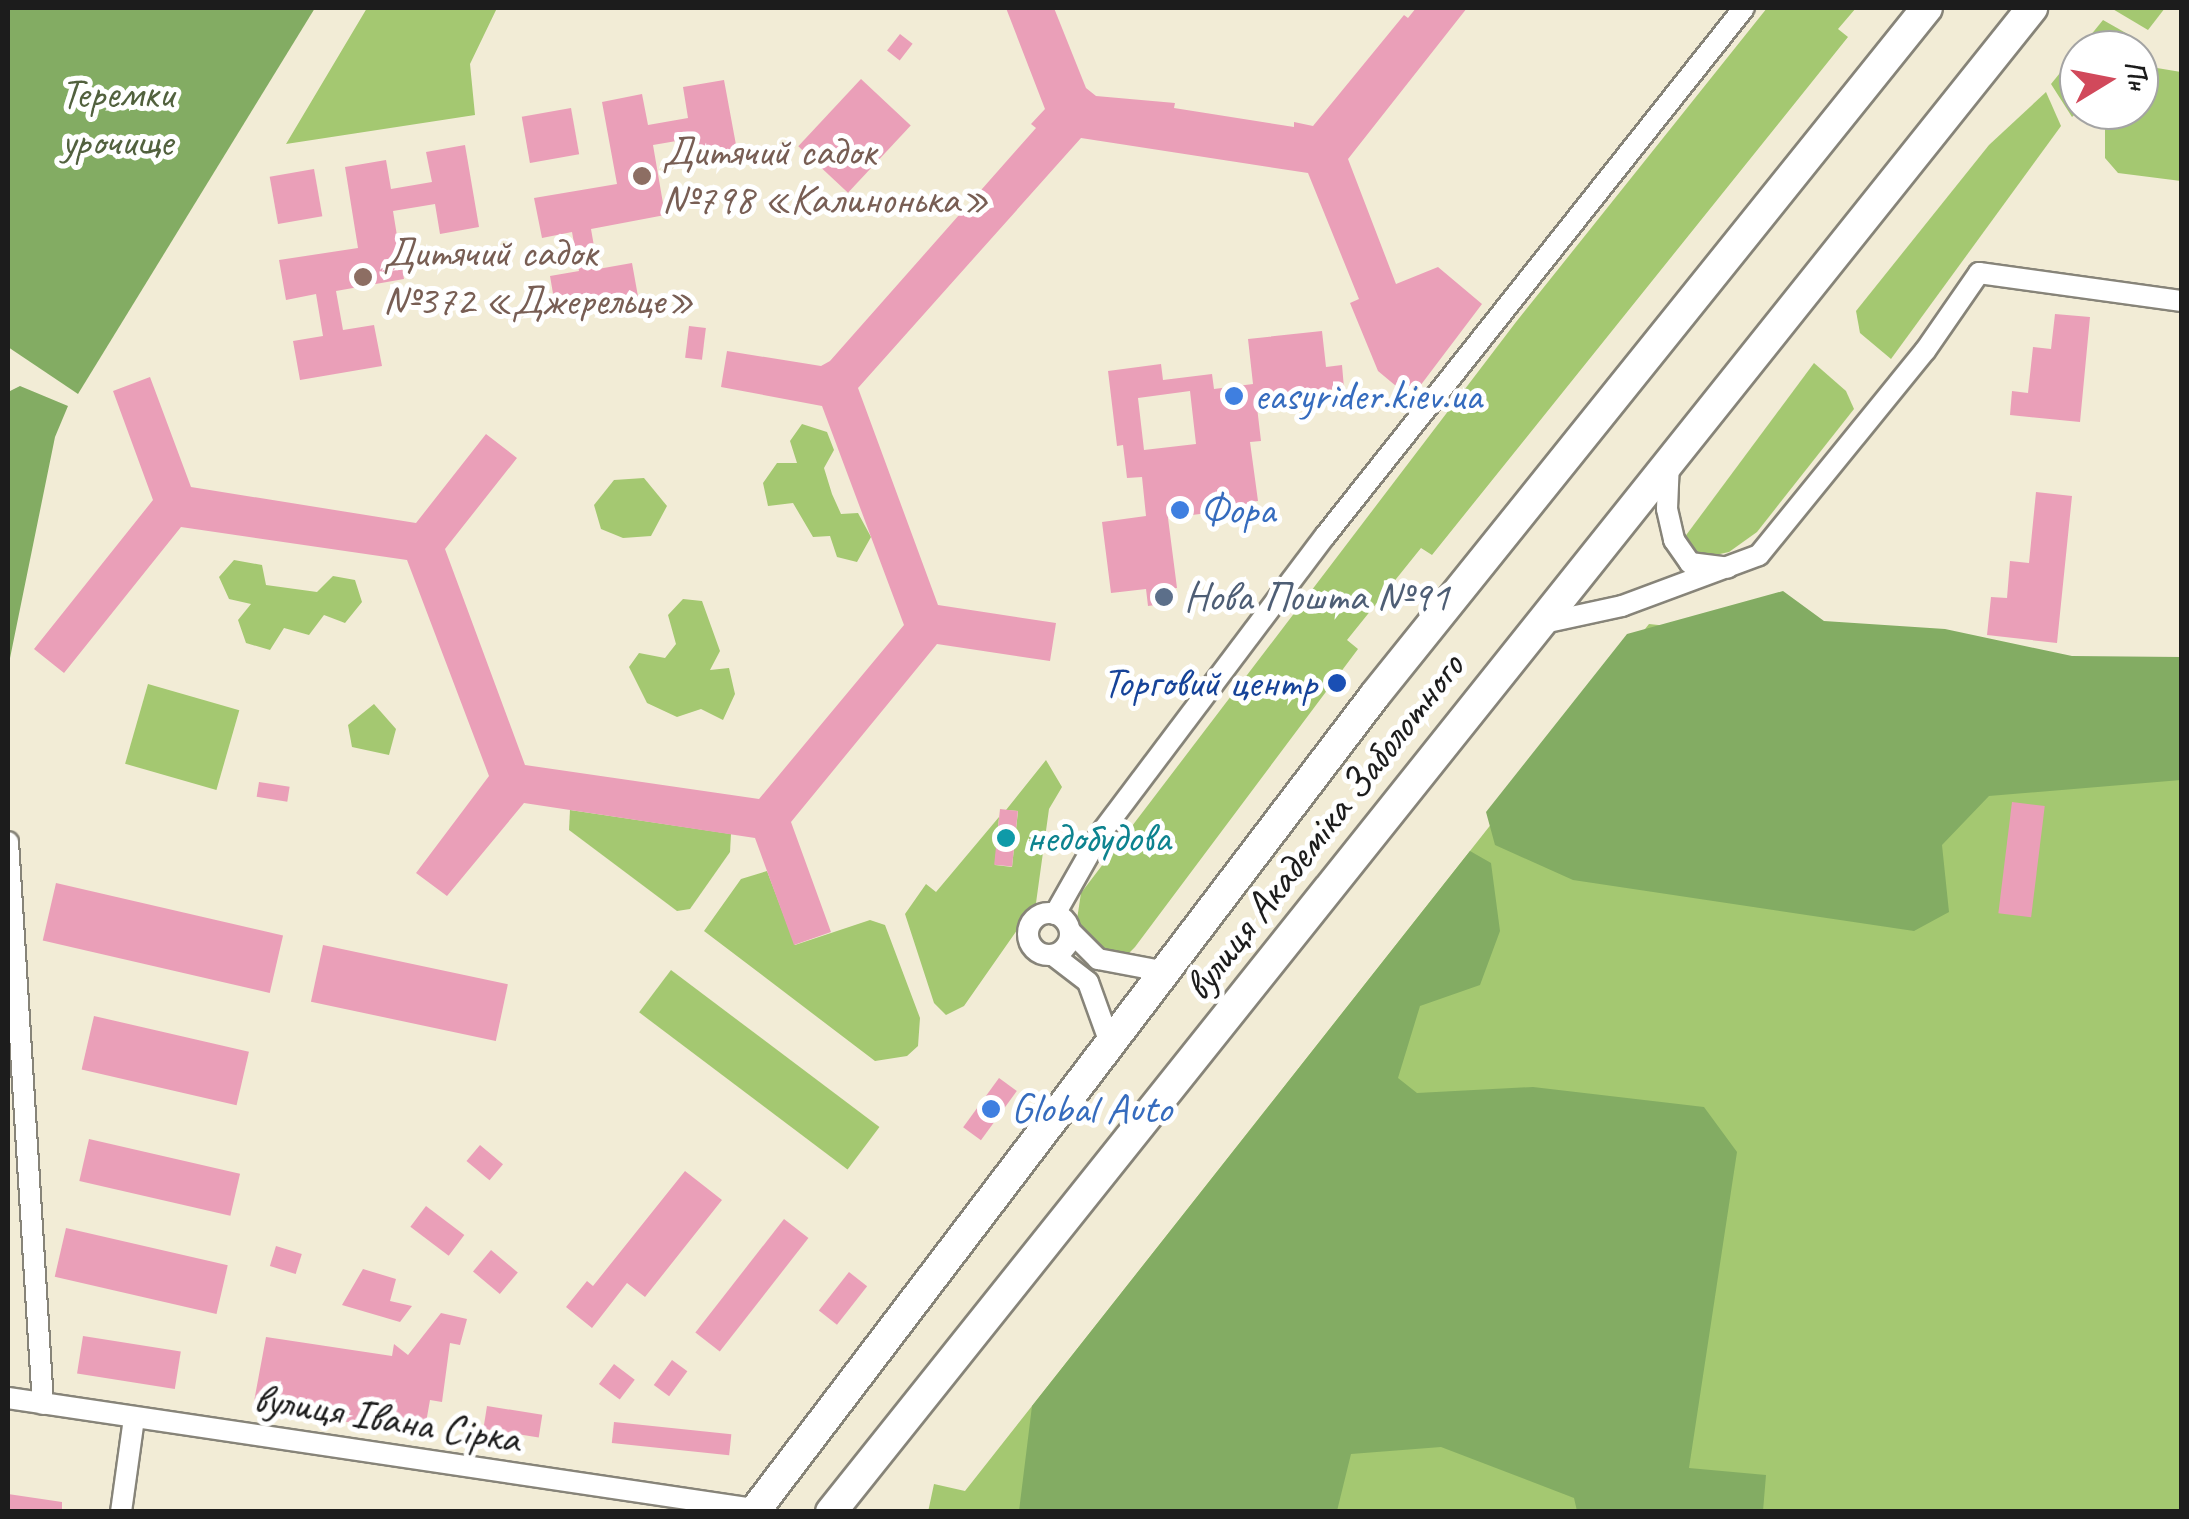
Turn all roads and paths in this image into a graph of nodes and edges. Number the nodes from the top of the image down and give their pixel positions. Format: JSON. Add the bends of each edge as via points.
{"nodes":[{"id":1,"x":1744,"y":8,"type":"edge"},
{"id":2,"x":1927,"y":8,"type":"edge"},
{"id":3,"x":2032,"y":8,"type":"edge"},
{"id":4,"x":2182,"y":301,"type":"edge"},
{"id":5,"x":1669,"y":457,"type":"junction"},
{"id":6,"x":1734,"y":568,"type":"junction"},
{"id":7,"x":1537,"y":624,"type":"junction"},
{"id":8,"x":8,"y":842,"type":"edge"},
{"id":9,"x":1055,"y":914,"type":"junction"},
{"id":10,"x":1070,"y":931,"type":"junction"},
{"id":11,"x":1053,"y":955,"type":"junction"},
{"id":12,"x":1167,"y":972,"type":"junction"},
{"id":13,"x":1111,"y":1046,"type":"junction"},
{"id":14,"x":14,"y":1088,"type":"edge"},
{"id":15,"x":8,"y":1398,"type":"edge"},
{"id":16,"x":43,"y":1404,"type":"junction"},
{"id":17,"x":134,"y":1418,"type":"junction"},
{"id":18,"x":760,"y":1511,"type":"edge"},
{"id":19,"x":121,"y":1512,"type":"edge"},
{"id":20,"x":830,"y":1512,"type":"edge"}],
"edges":[{"from":1,"to":9,"type":"street","via":[[1273,604],[1102,833]]},
{"from":2,"to":12,"type":"highway","name":"вулиця Академіка Заболотного","via":[[1609,397]]},
{"from":3,"to":5,"type":"highway","name":"вулиця Академіка Заболотного"},
{"from":4,"to":6,"type":"street","via":[[1979,272],[1774,543]]},
{"from":5,"to":6,"type":"street","via":[[1670,532],[1682,554],[1690,563]]},
{"from":5,"to":7,"type":"highway","name":"вулиця Академіка Заболотного"},
{"from":6,"to":7,"type":"street","via":[[1622,606]]},
{"from":7,"to":20,"type":"highway","name":"вулиця Академіка Заболотного"},
{"from":8,"to":14,"type":"street"},
{"from":9,"to":10,"type":"street"},
{"from":9,"to":11,"type":"street","via":[[1036,917],[1028,935],[1033,948]]},
{"from":10,"to":11,"type":"street","via":[[1066,948]]},
{"from":10,"to":12,"type":"street","via":[[1098,959]]},
{"from":11,"to":13,"type":"street","via":[[1088,982]]},
{"from":12,"to":13,"type":"highway","name":"вулиця Академіка Заболотного"},
{"from":13,"to":18,"type":"highway","name":"вулиця Академіка Заболотного"},
{"from":14,"to":16,"type":"street"},
{"from":15,"to":16,"type":"street","name":"вулиця Івана Сірка"},
{"from":16,"to":17,"type":"street","name":"вулиця Івана Сірка"},
{"from":17,"to":18,"type":"street","name":"вулиця Івана Сірка"},
{"from":17,"to":19,"type":"street"}]}
